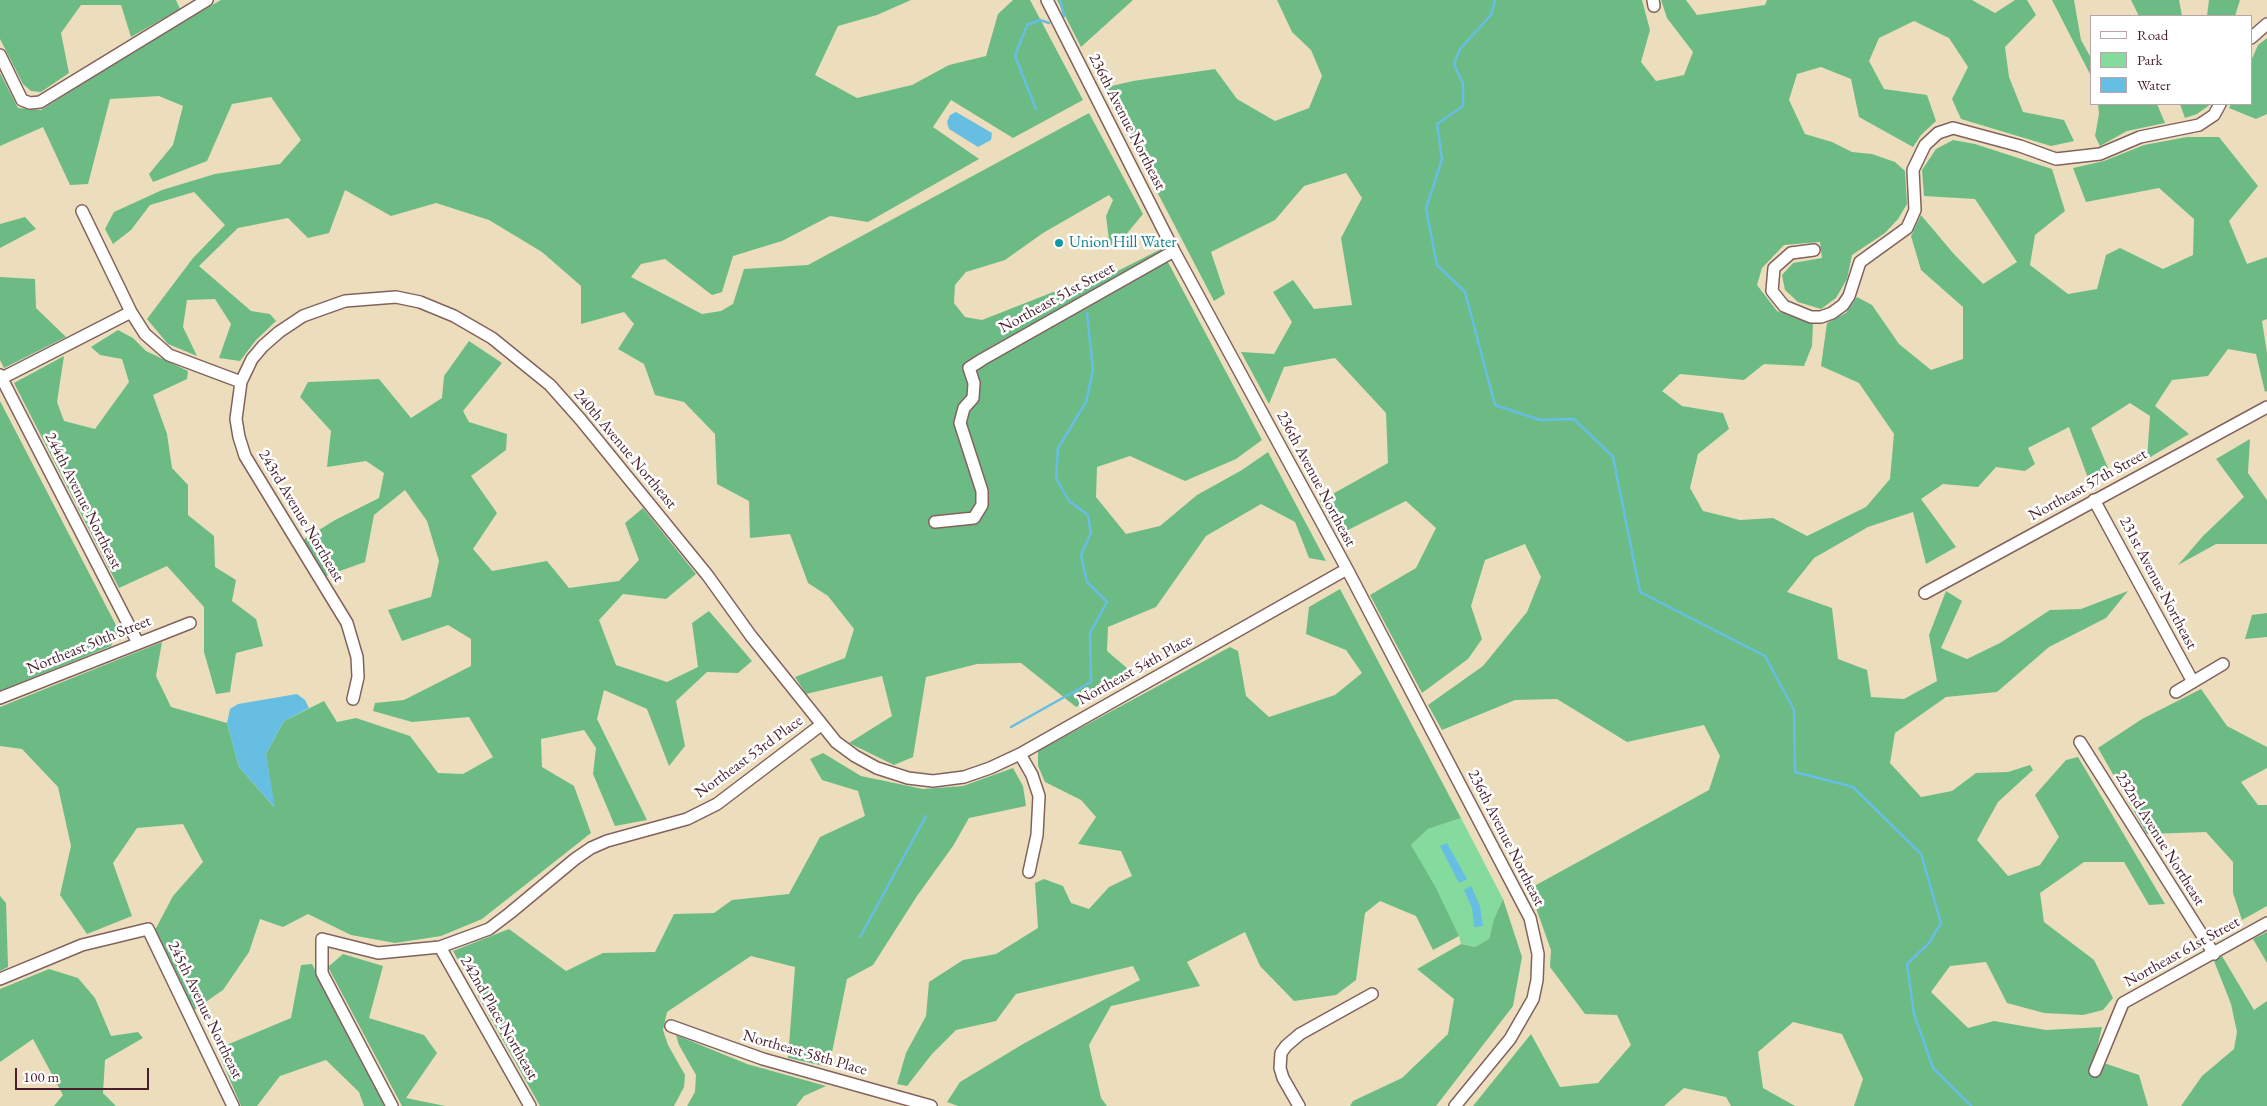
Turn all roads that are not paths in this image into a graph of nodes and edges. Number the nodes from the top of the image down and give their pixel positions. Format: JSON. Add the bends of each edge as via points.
{"nodes":[{"id":1,"x":207,"y":0,"type":"edge"},
{"id":2,"x":1047,"y":0,"type":"edge"},
{"id":3,"x":2267,"y":24,"type":"edge"},
{"id":4,"x":2252,"y":37,"type":"edge"},
{"id":5,"x":0,"y":56,"type":"edge"},
{"id":6,"x":2219,"y":105,"type":"edge"},
{"id":7,"x":82,"y":211,"type":"dead end"},
{"id":8,"x":1174,"y":250,"type":"junction"},
{"id":9,"x":1814,"y":250,"type":"dead end"},
{"id":10,"x":131,"y":312,"type":"junction"},
{"id":11,"x":1,"y":376,"type":"edge"},
{"id":12,"x":241,"y":382,"type":"junction"},
{"id":13,"x":2267,"y":407,"type":"edge"},
{"id":14,"x":2094,"y":500,"type":"junction"},
{"id":15,"x":935,"y":522,"type":"dead end"},
{"id":16,"x":1347,"y":569,"type":"junction"},
{"id":17,"x":1925,"y":593,"type":"dead end"},
{"id":18,"x":190,"y":623,"type":"dead end"},
{"id":19,"x":138,"y":643,"type":"junction"},
{"id":20,"x":2223,"y":664,"type":"dead end"},
{"id":21,"x":2193,"y":682,"type":"junction"},
{"id":22,"x":2176,"y":692,"type":"dead end"},
{"id":23,"x":0,"y":698,"type":"edge"},
{"id":24,"x":353,"y":699,"type":"dead end"},
{"id":25,"x":821,"y":725,"type":"junction"},
{"id":26,"x":2080,"y":742,"type":"dead end"},
{"id":27,"x":1020,"y":754,"type":"junction"},
{"id":28,"x":933,"y":781,"type":"joint"},
{"id":29,"x":1030,"y":872,"type":"dead end"},
{"id":30,"x":2267,"y":923,"type":"edge"},
{"id":31,"x":440,"y":947,"type":"junction"},
{"id":32,"x":2214,"y":954,"type":"junction"},
{"id":33,"x":0,"y":979,"type":"edge"},
{"id":34,"x":1372,"y":994,"type":"dead end"},
{"id":35,"x":671,"y":1026,"type":"dead end"},
{"id":36,"x":2095,"y":1071,"type":"dead end"},
{"id":37,"x":233,"y":1106,"type":"edge"},
{"id":38,"x":392,"y":1106,"type":"edge"},
{"id":39,"x":530,"y":1106,"type":"edge"},
{"id":40,"x":931,"y":1106,"type":"edge"},
{"id":41,"x":1299,"y":1106,"type":"edge"},
{"id":42,"x":1455,"y":1106,"type":"edge"}],
"edges":[{"from":1,"to":5,"type":"street","via":[[40,102],[22,100]]},
{"from":2,"to":8,"type":"street","name":"236th Avenue Northeast"},
{"from":3,"to":4,"type":"street"},
{"from":6,"to":9,"type":"street","via":[[2214,115],[2199,125],[2140,137],[2100,154],[2056,159],[1953,128],[1938,132],[1925,145],[1913,170],[1915,210],[1907,228],[1860,262],[1843,305],[1821,317],[1811,317],[1784,306],[1772,291],[1774,268],[1791,253]]},
{"from":7,"to":10,"type":"street"},
{"from":8,"to":15,"type":"street","name":"Northeast 51st Street","via":[[969,368],[974,383],[973,398],[964,408],[960,423],[982,491],[982,505],[974,518]]},
{"from":8,"to":16,"type":"street","name":"236th Avenue Northeast"},
{"from":10,"to":11,"type":"street"},
{"from":10,"to":12,"type":"street","via":[[145,334],[169,355]]},
{"from":11,"to":19,"type":"street","name":"244th Avenue Northeast"},
{"from":12,"to":24,"type":"street","name":"243rd Avenue Northeast","via":[[236,419],[245,456],[347,623],[357,657],[358,677]]},
{"from":12,"to":25,"type":"street","name":"240th Avenue Northeast","via":[[252,359],[279,332],[303,316],[345,301],[396,297],[420,302],[454,316],[492,338],[550,386],[582,420],[708,576]]},
{"from":13,"to":14,"type":"street","name":"Northeast 57th Street"},
{"from":14,"to":17,"type":"street","name":"Northeast 57th Street"},
{"from":14,"to":21,"type":"street","name":"231st Avenue Northeast"},
{"from":16,"to":27,"type":"street","name":"Northeast 54th Place"},
{"from":16,"to":42,"type":"street","name":"236th Avenue Northeast","via":[[1523,903],[1534,932],[1538,954],[1532,999],[1518,1028]]},
{"from":18,"to":19,"type":"street","name":"Northeast 50th Street"},
{"from":19,"to":23,"type":"street","name":"Northeast 50th Street"},
{"from":20,"to":21,"type":"street"},
{"from":21,"to":22,"type":"street"},
{"from":25,"to":28,"type":"street","name":"240th Avenue Northeast","via":[[836,742],[877,768],[908,778]]},
{"from":25,"to":31,"type":"street","name":"Northeast 53rd Place","via":[[717,804],[687,819],[590,848],[489,929]]},
{"from":26,"to":32,"type":"street","name":"232nd Avenue Northeast"},
{"from":27,"to":28,"type":"street","name":"Northeast 54th Place","via":[[964,777]]},
{"from":27,"to":29,"type":"street","via":[[1039,796],[1037,835]]},
{"from":30,"to":32,"type":"street","name":"Northeast 61st Street"},
{"from":31,"to":38,"type":"street","via":[[378,953],[322,940],[322,973]]},
{"from":31,"to":39,"type":"street","name":"242nd Place Northeast"},
{"from":32,"to":36,"type":"street","name":"Northeast 61st Street","via":[[2123,1003]]},
{"from":33,"to":37,"type":"street","name":"245th Avenue Northeast","via":[[82,945],[148,929]]},
{"from":34,"to":41,"type":"street","via":[[1300,1034],[1281,1053],[1283,1078]]},
{"from":35,"to":40,"type":"street","name":"Northeast 58th Place","via":[[763,1059]]}]}
